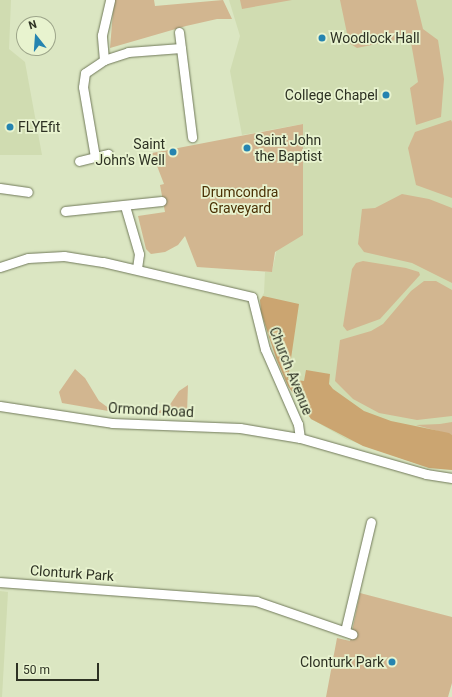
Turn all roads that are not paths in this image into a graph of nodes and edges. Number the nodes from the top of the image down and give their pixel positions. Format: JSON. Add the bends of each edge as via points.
{"nodes":[{"id":1,"x":110,"y":0,"type":"edge"},
{"id":2,"x":179,"y":32,"type":"dead end"},
{"id":3,"x":181,"y":48,"type":"junction"},
{"id":4,"x":104,"y":60,"type":"junction"},
{"id":5,"x":192,"y":137,"type":"dead end"},
{"id":6,"x":108,"y":154,"type":"dead end"},
{"id":7,"x":95,"y":157,"type":"junction"},
{"id":8,"x":79,"y":160,"type":"dead end"},
{"id":9,"x":0,"y":188,"type":"edge"},
{"id":10,"x":28,"y":192,"type":"dead end"},
{"id":11,"x":161,"y":202,"type":"dead end"},
{"id":12,"x":125,"y":206,"type":"junction"},
{"id":13,"x":65,"y":211,"type":"dead end"},
{"id":14,"x":0,"y":267,"type":"edge"},
{"id":15,"x":137,"y":270,"type":"junction"},
{"id":16,"x":0,"y":406,"type":"edge"},
{"id":17,"x":300,"y":438,"type":"junction"},
{"id":18,"x":452,"y":478,"type":"edge"},
{"id":19,"x":371,"y":522,"type":"dead end"},
{"id":20,"x":0,"y":582,"type":"edge"}],
"edges":[{"from":1,"to":4,"type":"street","via":[[102,35]]},
{"from":2,"to":3,"type":"street"},
{"from":3,"to":4,"type":"street","via":[[128,52]]},
{"from":3,"to":5,"type":"street"},
{"from":4,"to":7,"type":"street","via":[[88,70],[83,77]]},
{"from":6,"to":7,"type":"street"},
{"from":7,"to":8,"type":"street"},
{"from":9,"to":10,"type":"street"},
{"from":11,"to":12,"type":"street"},
{"from":12,"to":13,"type":"street"},
{"from":12,"to":15,"type":"street","via":[[139,254]]},
{"from":14,"to":15,"type":"street","name":"Church Avenue","via":[[28,258],[58,256]]},
{"from":15,"to":17,"type":"street","name":"Church Avenue","via":[[252,297],[265,349],[298,424]]},
{"from":16,"to":17,"type":"street","name":"Ormond Road","via":[[112,423],[240,428]]},
{"from":17,"to":18,"type":"street","name":"Church Avenue","via":[[426,474]]},
{"from":19,"to":20,"type":"street","name":"Clonturk Park","via":[[349,632],[256,601]]}]}
